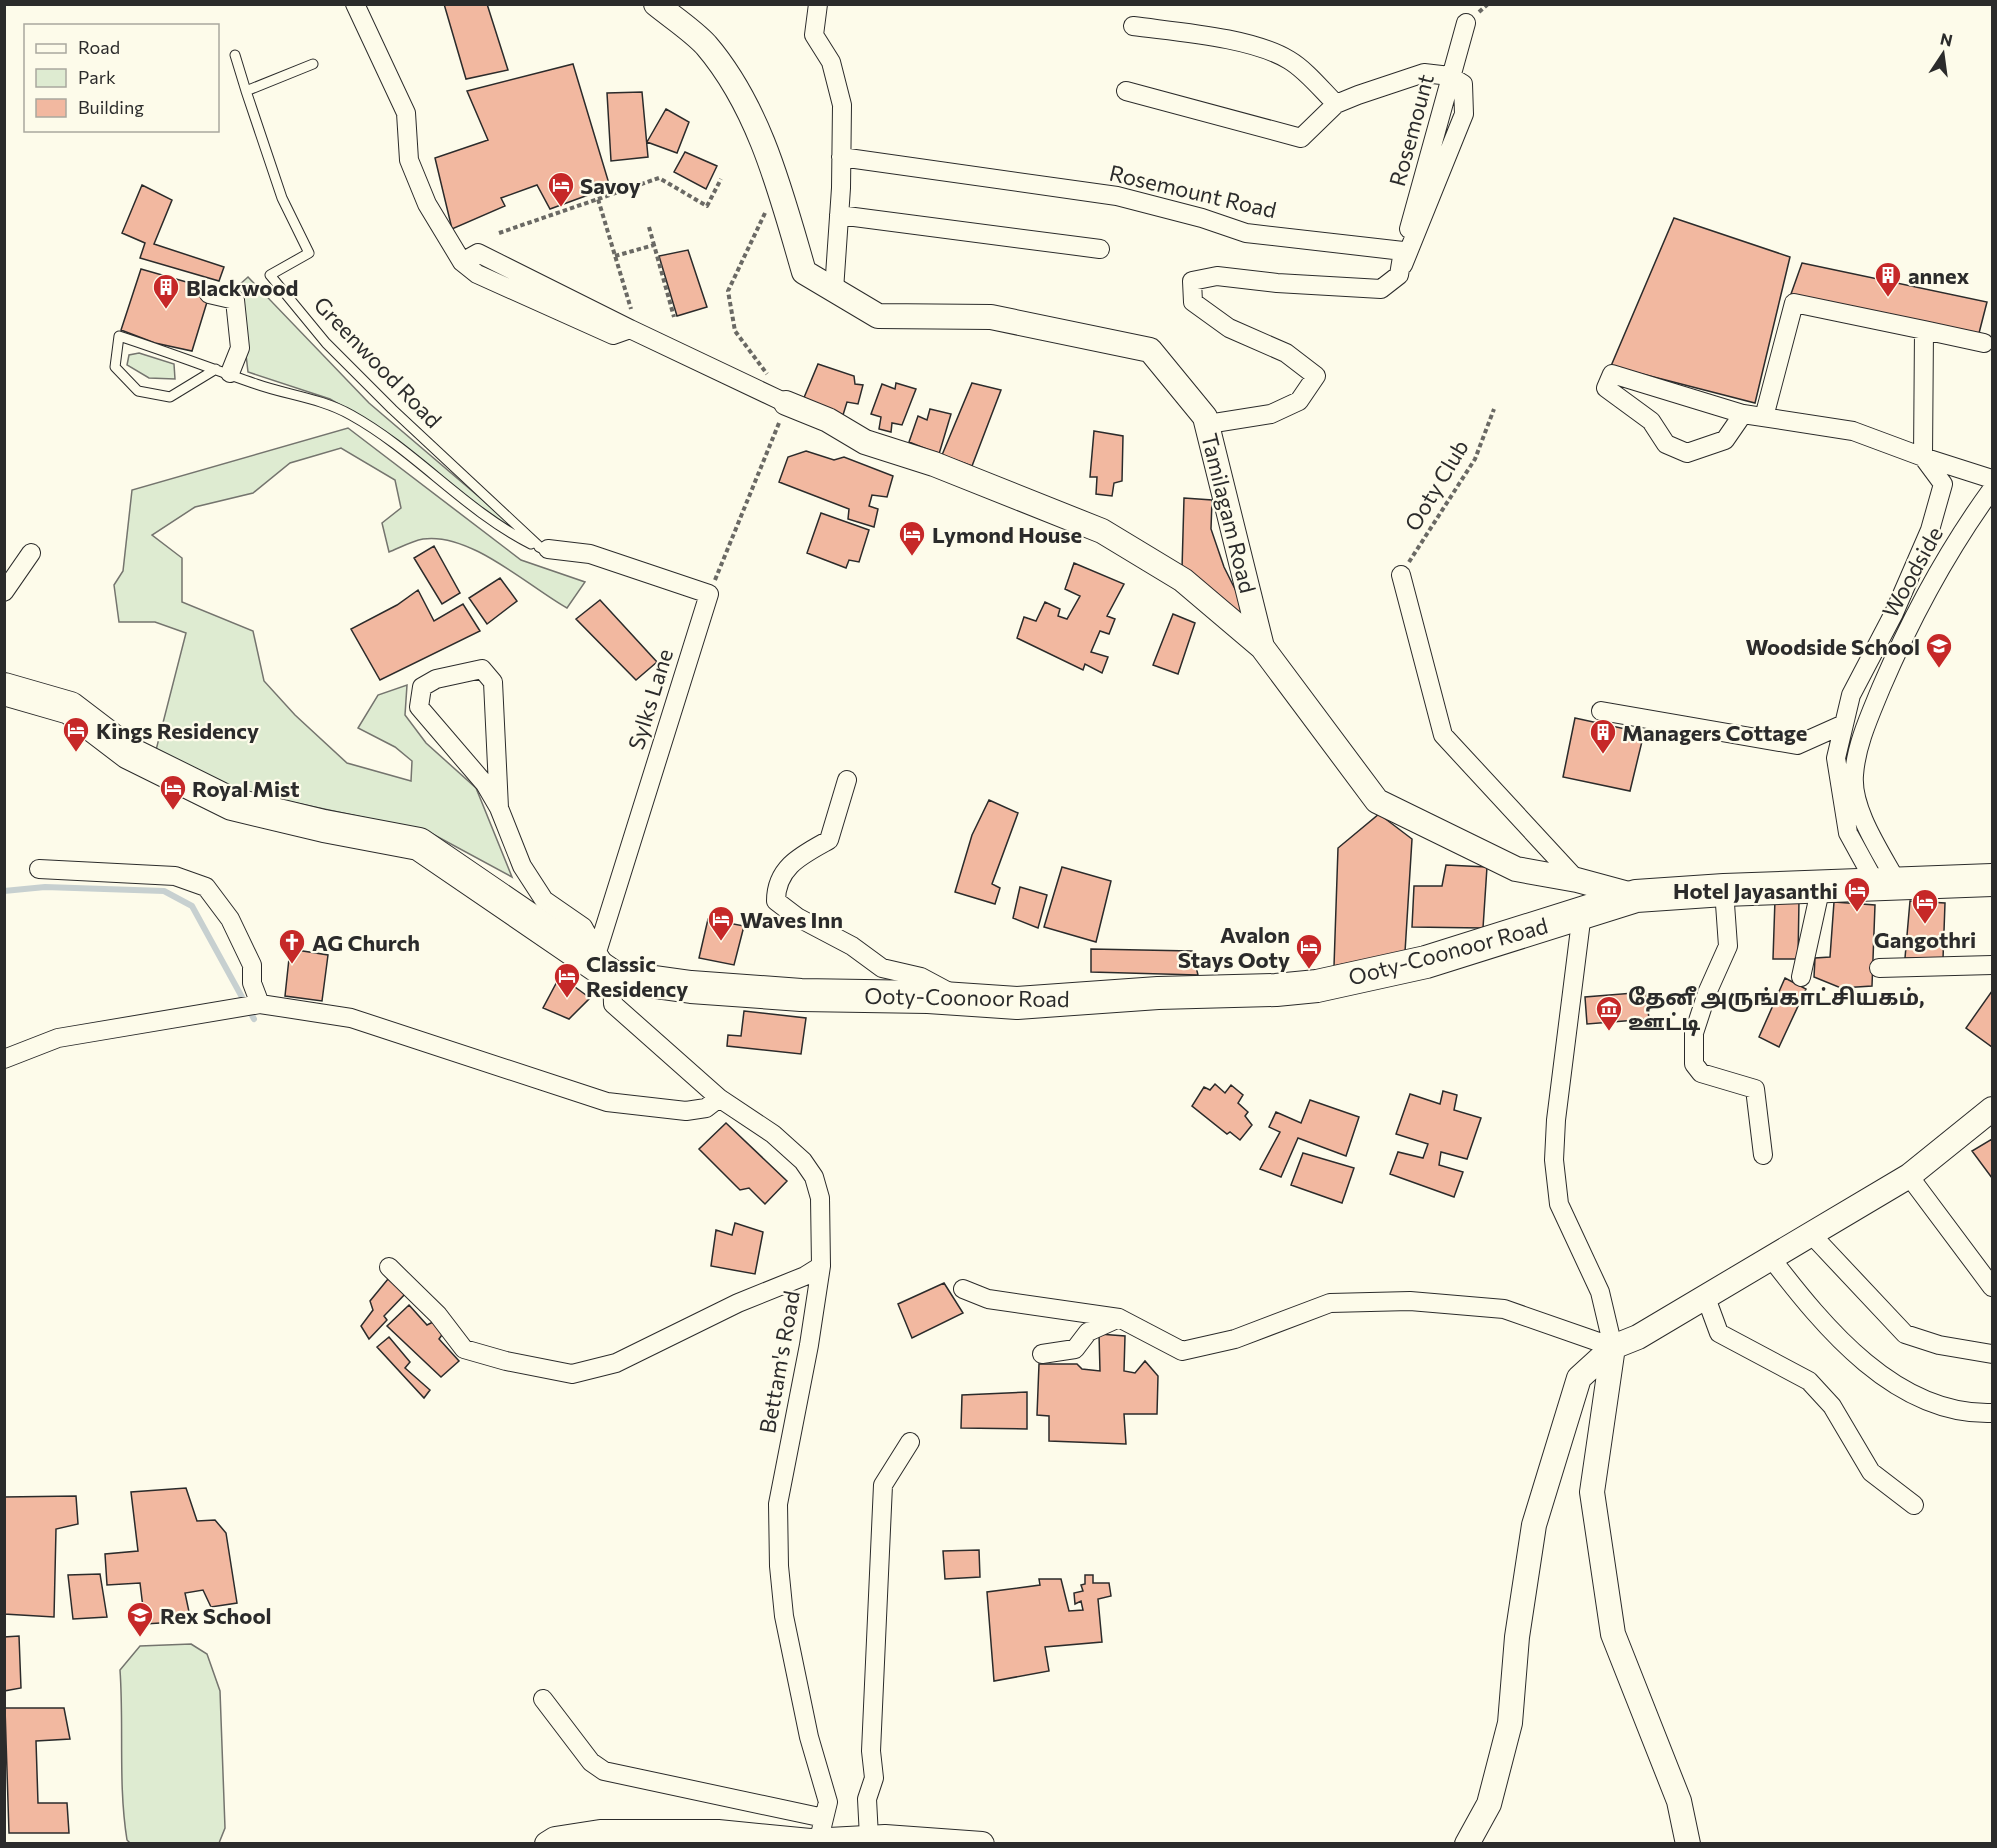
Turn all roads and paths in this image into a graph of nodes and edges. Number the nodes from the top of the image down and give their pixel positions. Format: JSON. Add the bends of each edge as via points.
{"nodes":[{"id":1,"x":355,"y":4,"type":"edge"},
{"id":2,"x":656,"y":4,"type":"edge"},
{"id":3,"x":818,"y":4,"type":"edge"},
{"id":4,"x":1466,"y":23,"type":"dead end"},
{"id":5,"x":1133,"y":27,"type":"dead end"},
{"id":6,"x":235,"y":55,"type":"dead end"},
{"id":7,"x":313,"y":64,"type":"dead end"},
{"id":8,"x":1450,"y":76,"type":"junction"},
{"id":9,"x":246,"y":91,"type":"junction"},
{"id":10,"x":1126,"y":91,"type":"dead end"},
{"id":11,"x":1336,"y":104,"type":"junction"},
{"id":12,"x":842,"y":157,"type":"junction"},
{"id":13,"x":721,"y":179,"type":"dead end"},
{"id":14,"x":598,"y":199,"type":"junction"},
{"id":15,"x":839,"y":215,"type":"junction"},
{"id":16,"x":649,"y":227,"type":"dead end"},
{"id":17,"x":499,"y":233,"type":"dead end"},
{"id":18,"x":654,"y":245,"type":"junction"},
{"id":19,"x":1101,"y":249,"type":"dead end"},
{"id":20,"x":1403,"y":251,"type":"junction"},
{"id":21,"x":615,"y":256,"type":"junction"},
{"id":22,"x":1399,"y":274,"type":"junction"},
{"id":23,"x":834,"y":290,"type":"junction"},
{"id":24,"x":209,"y":294,"type":"dead end"},
{"id":25,"x":674,"y":316,"type":"dead end"},
{"id":26,"x":1924,"y":330,"type":"junction"},
{"id":27,"x":634,"y":331,"type":"junction"},
{"id":28,"x":1984,"y":343,"type":"dead end"},
{"id":29,"x":223,"y":371,"type":"junction"},
{"id":30,"x":786,"y":403,"type":"joint"},
{"id":31,"x":1494,"y":409,"type":"dead end"},
{"id":32,"x":1743,"y":414,"type":"junction"},
{"id":33,"x":1764,"y":417,"type":"junction"},
{"id":34,"x":1208,"y":424,"type":"junction"},
{"id":35,"x":1923,"y":457,"type":"junction"},
{"id":36,"x":1992,"y":479,"type":"edge"},
{"id":37,"x":1992,"y":489,"type":"edge"},
{"id":38,"x":543,"y":548,"type":"junction"},
{"id":39,"x":31,"y":553,"type":"dead end"},
{"id":40,"x":1401,"y":574,"type":"joint"},
{"id":41,"x":4,"y":592,"type":"edge"},
{"id":42,"x":1262,"y":647,"type":"junction"},
{"id":43,"x":4,"y":689,"type":"edge"},
{"id":44,"x":1602,"y":711,"type":"dead end"},
{"id":45,"x":1844,"y":724,"type":"junction"},
{"id":46,"x":847,"y":780,"type":"dead end"},
{"id":47,"x":499,"y":808,"type":"junction"},
{"id":48,"x":39,"y":868,"type":"dead end"},
{"id":49,"x":1577,"y":880,"type":"junction"},
{"id":50,"x":1992,"y":880,"type":"edge"},
{"id":51,"x":1887,"y":884,"type":"junction"},
{"id":52,"x":1821,"y":886,"type":"junction"},
{"id":53,"x":1725,"y":890,"type":"junction"},
{"id":54,"x":1636,"y":896,"type":"junction"},
{"id":55,"x":1582,"y":914,"type":"junction"},
{"id":56,"x":604,"y":964,"type":"junction"},
{"id":57,"x":1992,"y":965,"type":"edge"},
{"id":58,"x":1879,"y":968,"type":"dead end"},
{"id":59,"x":1801,"y":977,"type":"dead end"},
{"id":60,"x":961,"y":999,"type":"junction"},
{"id":61,"x":260,"y":1004,"type":"junction"},
{"id":62,"x":4,"y":1059,"type":"edge"},
{"id":63,"x":719,"y":1098,"type":"junction"},
{"id":64,"x":1992,"y":1109,"type":"edge"},
{"id":65,"x":1763,"y":1155,"type":"dead end"},
{"id":66,"x":1909,"y":1176,"type":"junction"},
{"id":67,"x":1811,"y":1234,"type":"junction"},
{"id":68,"x":1771,"y":1258,"type":"junction"},
{"id":69,"x":821,"y":1266,"type":"junction"},
{"id":70,"x":389,"y":1267,"type":"dead end"},
{"id":71,"x":1992,"y":1287,"type":"edge"},
{"id":72,"x":963,"y":1290,"type":"dead end"},
{"id":73,"x":1705,"y":1295,"type":"junction"},
{"id":74,"x":1119,"y":1318,"type":"junction"},
{"id":75,"x":1613,"y":1347,"type":"junction"},
{"id":76,"x":1042,"y":1354,"type":"dead end"},
{"id":77,"x":1992,"y":1354,"type":"edge"},
{"id":78,"x":1992,"y":1413,"type":"edge"},
{"id":79,"x":910,"y":1442,"type":"dead end"},
{"id":80,"x":1914,"y":1505,"type":"dead end"},
{"id":81,"x":543,"y":1699,"type":"dead end"},
{"id":82,"x":817,"y":1837,"type":"edge"},
{"id":83,"x":869,"y":1837,"type":"junction"},
{"id":84,"x":1683,"y":1837,"type":"edge"},
{"id":85,"x":547,"y":1844,"type":"edge"},
{"id":86,"x":982,"y":1844,"type":"edge"},
{"id":87,"x":1467,"y":1844,"type":"edge"}],
"edges":[{"from":1,"to":27,"type":"street","via":[[406,113],[409,160],[427,204],[462,262],[477,274],[614,335]]},
{"from":2,"to":23,"type":"street","name":"Tamilagam Road","via":[[705,44],[743,97],[779,187],[804,272]]},
{"from":3,"to":12,"type":"street","via":[[814,34],[831,63],[842,105]]},
{"from":4,"to":8,"type":"street","name":"Rosemount"},
{"from":5,"to":11,"type":"street","via":[[1256,47],[1290,60]]},
{"from":6,"to":9,"type":"lane","name":"Greenwood Road"},
{"from":7,"to":9,"type":"lane"},
{"from":8,"to":11,"type":"street","via":[[1424,73]]},
{"from":8,"to":20,"type":"street","name":"Rosemount"},
{"from":8,"to":22,"type":"street","via":[[1463,84],[1464,114]]},
{"from":9,"to":38,"type":"lane","name":"Greenwood Road","via":[[282,198],[309,253],[270,275],[326,343]]},
{"from":10,"to":11,"type":"street","via":[[1301,138]]},
{"from":12,"to":15,"type":"street"},
{"from":12,"to":20,"type":"street","name":"Rosemount Road","via":[[1118,196],[1246,233]]},
{"from":13,"to":14,"type":"path","via":[[707,206],[659,178]]},
{"from":14,"to":17,"type":"path"},
{"from":14,"to":21,"type":"path"},
{"from":15,"to":19,"type":"street"},
{"from":15,"to":23,"type":"street"},
{"from":16,"to":18,"type":"path"},
{"from":18,"to":21,"type":"path"},
{"from":18,"to":25,"type":"path"},
{"from":20,"to":22,"type":"street"},
{"from":21,"to":27,"type":"path"},
{"from":22,"to":34,"type":"street","via":[[1381,289],[1217,276],[1192,281],[1193,302],[1229,328],[1286,353],[1316,376],[1299,401],[1271,414]]},
{"from":23,"to":34,"type":"street","name":"Tamilagam Road","via":[[878,316],[991,317],[1150,350]]},
{"from":24,"to":29,"type":"street","via":[[235,300],[240,348]]},
{"from":26,"to":28,"type":"street"},
{"from":26,"to":33,"type":"street","via":[[1794,303]]},
{"from":26,"to":35,"type":"street"},
{"from":27,"to":30,"type":"street"},
{"from":29,"to":29,"type":"lane","via":[[118,336],[115,367],[138,391],[170,397]]},
{"from":29,"to":38,"type":"lane","via":[[329,404],[351,415],[419,461],[494,523]]},
{"from":30,"to":42,"type":"street","via":[[828,420],[865,442],[934,464],[1102,531],[1183,580]]},
{"from":31,"to":40,"type":"path","name":"Ooty Club","via":[[1475,459]]},
{"from":32,"to":32,"type":"street","via":[[1725,440],[1687,453],[1666,444],[1651,421],[1606,388],[1612,374]]},
{"from":32,"to":33,"type":"street"},
{"from":33,"to":35,"type":"street","via":[[1853,431]]},
{"from":34,"to":42,"type":"street","name":"Tamilagam Road"},
{"from":35,"to":36,"type":"street"},
{"from":35,"to":45,"type":"street","via":[[1943,484],[1930,530],[1894,613],[1851,695]]},
{"from":37,"to":51,"type":"street","name":"Woodside","via":[[1961,532],[1901,641],[1865,725],[1854,776],[1861,815]]},
{"from":38,"to":56,"type":"street","name":"Sylks Lane","via":[[590,555],[709,594]]},
{"from":39,"to":41,"type":"street"},
{"from":40,"to":49,"type":"street","via":[[1443,735]]},
{"from":42,"to":49,"type":"street","name":"Tamilagam Road","via":[[1377,801],[1516,869]]},
{"from":43,"to":56,"type":"highway","name":"Ooty-Coonoor Road","via":[[70,708],[129,753],[232,804],[419,844],[584,959]]},
{"from":44,"to":45,"type":"street","via":[[1797,745]]},
{"from":45,"to":51,"type":"street","via":[[1836,758],[1848,833]]},
{"from":46,"to":60,"type":"street","via":[[829,840],[788,865],[776,889],[776,901],[882,968],[921,977]]},
{"from":47,"to":47,"type":"street","via":[[474,768],[419,707],[422,687],[436,679],[482,669],[493,682]]},
{"from":47,"to":56,"type":"street","via":[[522,866],[544,900],[583,927]]},
{"from":48,"to":61,"type":"street","via":[[175,876],[206,887],[230,919],[252,965],[252,983]]},
{"from":49,"to":54,"type":"street","name":"Tamilagam Road"},
{"from":50,"to":51,"type":"highway","name":"Ooty-Coonoor Road"},
{"from":51,"to":52,"type":"highway","name":"Ooty-Coonoor Road"},
{"from":52,"to":53,"type":"highway","name":"Ooty-Coonoor Road"},
{"from":52,"to":59,"type":"street"},
{"from":53,"to":54,"type":"highway","name":"Ooty-Coonoor Road"},
{"from":53,"to":65,"type":"street","via":[[1728,946],[1694,1033],[1694,1064],[1701,1073],[1755,1089]]},
{"from":54,"to":55,"type":"highway","name":"Ooty-Coonoor Road"},
{"from":55,"to":60,"type":"highway","name":"Ooty-Coonoor Road","via":[[1426,962],[1317,986],[1017,1002]]},
{"from":55,"to":75,"type":"street","via":[[1554,1160],[1559,1204],[1600,1292]]},
{"from":56,"to":60,"type":"highway","name":"Ooty-Coonoor Road","via":[[691,987],[801,995]]},
{"from":56,"to":63,"type":"street","name":"Bettam's Road","via":[[613,1004]]},
{"from":57,"to":58,"type":"street"},
{"from":61,"to":62,"type":"street","via":[[58,1038]]},
{"from":61,"to":63,"type":"street","via":[[351,1018],[607,1102],[686,1111],[706,1108]]},
{"from":63,"to":69,"type":"street","name":"Bettam's Road","via":[[773,1134],[803,1161],[814,1177],[820,1198]]},
{"from":64,"to":66,"type":"street"},
{"from":66,"to":67,"type":"street"},
{"from":66,"to":71,"type":"street"},
{"from":67,"to":68,"type":"street"},
{"from":67,"to":77,"type":"street","via":[[1905,1334],[1939,1345]]},
{"from":68,"to":73,"type":"street"},
{"from":68,"to":78,"type":"street","via":[[1847,1347],[1902,1388],[1947,1408]]},
{"from":69,"to":70,"type":"street","via":[[616,1363],[572,1374],[506,1362],[464,1349],[438,1315]]},
{"from":69,"to":82,"type":"street","name":"Bettam's Road","via":[[778,1504],[784,1616],[809,1737],[828,1802]]},
{"from":72,"to":74,"type":"street","via":[[988,1299]]},
{"from":73,"to":75,"type":"street","via":[[1638,1337]]},
{"from":73,"to":80,"type":"street","via":[[1719,1333],[1809,1381],[1832,1406],[1871,1472]]},
{"from":74,"to":75,"type":"street","via":[[1182,1351],[1235,1339],[1330,1304],[1410,1301],[1504,1309]]},
{"from":74,"to":76,"type":"street","via":[[1088,1332],[1076,1349]]},
{"from":75,"to":84,"type":"street","via":[[1592,1492],[1613,1634],[1679,1801]]},
{"from":75,"to":87,"type":"street","via":[[1579,1378],[1534,1525],[1517,1637],[1510,1723],[1489,1804]]},
{"from":79,"to":83,"type":"street","via":[[883,1485],[871,1751],[874,1778],[867,1799]]},
{"from":81,"to":82,"type":"street","via":[[591,1762],[604,1771]]},
{"from":82,"to":83,"type":"street"},
{"from":82,"to":85,"type":"street","via":[[600,1832],[555,1839]]},
{"from":83,"to":86,"type":"street"}]}
